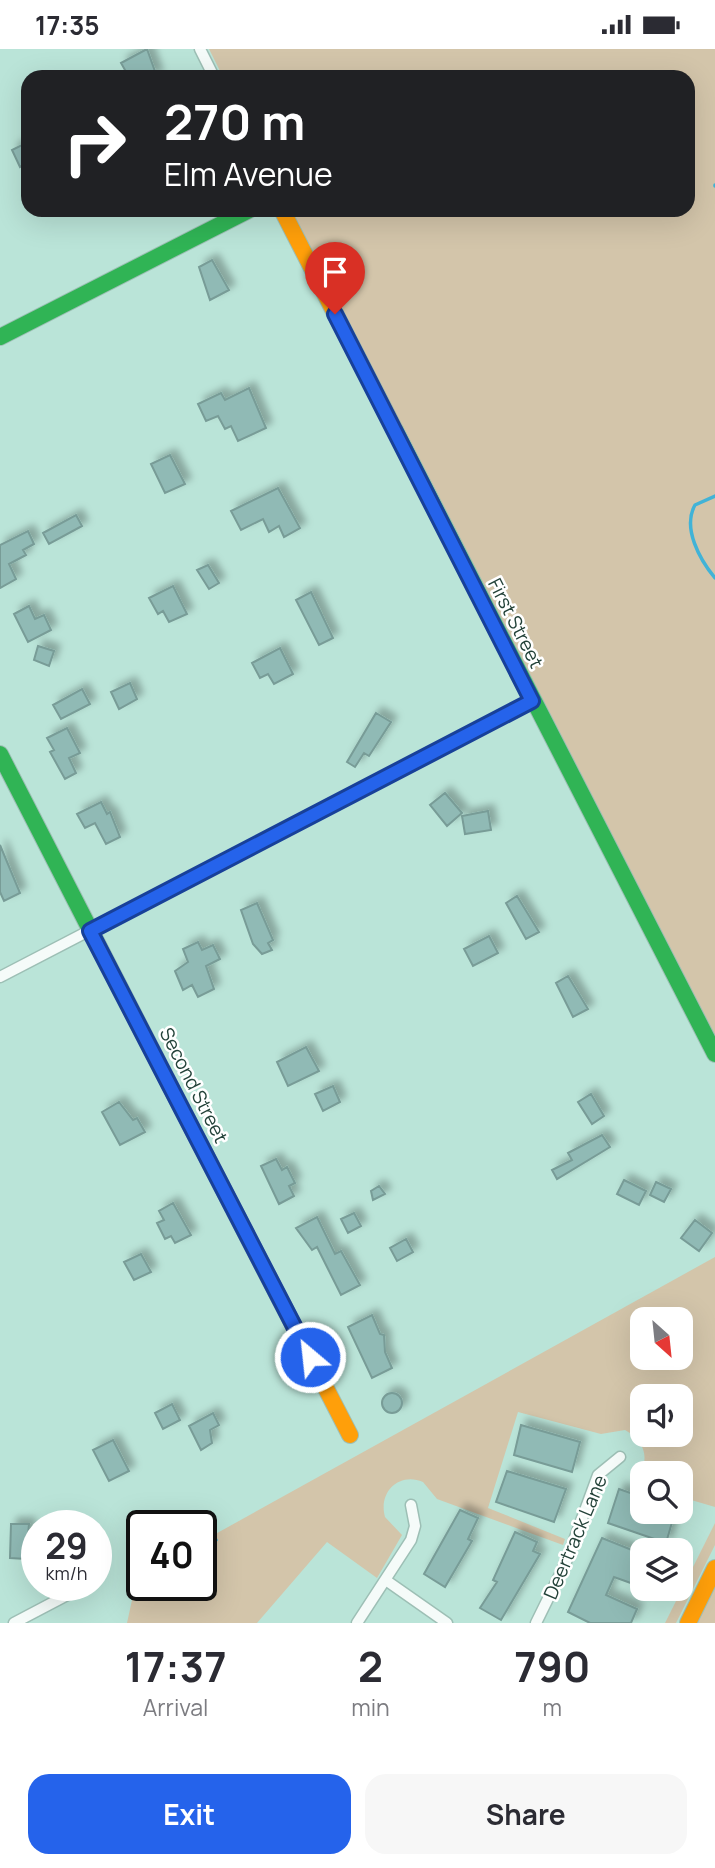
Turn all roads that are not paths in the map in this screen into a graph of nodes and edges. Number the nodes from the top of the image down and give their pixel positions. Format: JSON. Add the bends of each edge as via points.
{"nodes":[{"id":1,"x":200,"y":49,"type":"edge"},
{"id":2,"x":210,"y":70,"type":"edge"},
{"id":3,"x":235,"y":217,"type":"edge"},
{"id":4,"x":286,"y":217,"type":"edge"},
{"id":5,"x":0,"y":337,"type":"edge"},
{"id":6,"x":532,"y":701,"type":"junction"},
{"id":7,"x":0,"y":754,"type":"edge"},
{"id":8,"x":90,"y":931,"type":"junction"},
{"id":9,"x":0,"y":977,"type":"edge"},
{"id":10,"x":715,"y":1054,"type":"edge"},
{"id":11,"x":350,"y":1435,"type":"dead end"},
{"id":12,"x":620,"y":1457,"type":"dead end"},
{"id":13,"x":411,"y":1505,"type":"dead end"},
{"id":14,"x":715,"y":1568,"type":"edge"},
{"id":15,"x":387,"y":1581,"type":"junction"},
{"id":16,"x":56,"y":1601,"type":"edge"},
{"id":17,"x":14,"y":1623,"type":"edge"},
{"id":18,"x":357,"y":1623,"type":"edge"},
{"id":19,"x":447,"y":1623,"type":"edge"},
{"id":20,"x":536,"y":1623,"type":"edge"},
{"id":21,"x":688,"y":1623,"type":"edge"}],
"edges":[{"from":1,"to":2,"type":"street"},
{"from":3,"to":5,"type":"street"},
{"from":4,"to":6,"type":"street","name":"First Street"},
{"from":6,"to":8,"type":"street"},
{"from":6,"to":10,"type":"street","name":"First Street"},
{"from":7,"to":8,"type":"street","name":"Second Street"},
{"from":8,"to":9,"type":"street"},
{"from":8,"to":11,"type":"street","name":"Second Street"},
{"from":12,"to":20,"type":"street","name":"Deertrack Lane","via":[[598,1475],[566,1562]]},
{"from":13,"to":15,"type":"street","via":[[414,1535]]},
{"from":14,"to":21,"type":"street"},
{"from":15,"to":18,"type":"street"},
{"from":15,"to":19,"type":"street"},
{"from":16,"to":17,"type":"street"}]}
